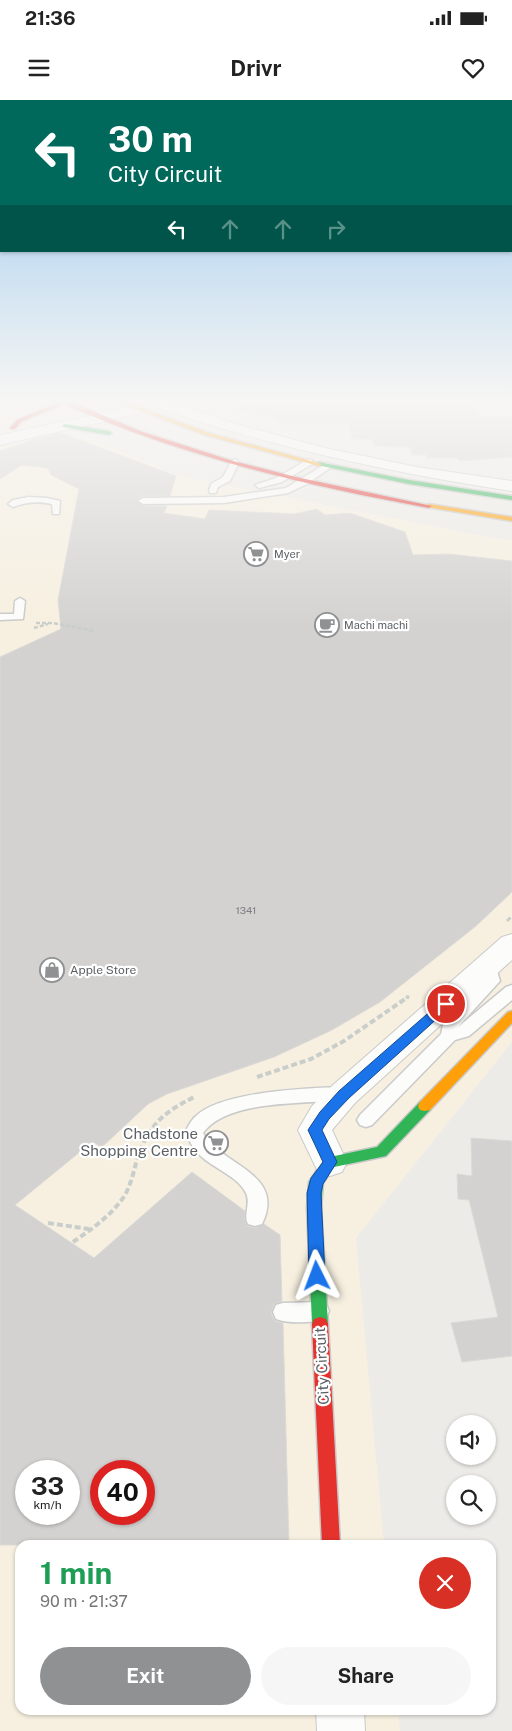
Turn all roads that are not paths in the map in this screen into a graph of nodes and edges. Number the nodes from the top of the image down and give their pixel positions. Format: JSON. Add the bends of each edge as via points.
{"nodes":[{"id":1,"x":230,"y":474,"type":"edge"},
{"id":2,"x":278,"y":474,"type":"edge"},
{"id":3,"x":288,"y":474,"type":"edge"},
{"id":4,"x":315,"y":474,"type":"edge"},
{"id":5,"x":368,"y":474,"type":"edge"},
{"id":6,"x":433,"y":474,"type":"edge"},
{"id":7,"x":285,"y":476,"type":"junction"},
{"id":8,"x":304,"y":482,"type":"junction"},
{"id":9,"x":512,"y":486,"type":"edge"},
{"id":10,"x":214,"y":491,"type":"junction"},
{"id":11,"x":512,"y":498,"type":"edge"},
{"id":12,"x":13,"y":504,"type":"dead end"},
{"id":13,"x":56,"y":512,"type":"dead end"},
{"id":14,"x":512,"y":519,"type":"edge"},
{"id":15,"x":20,"y":602,"type":"road end"},
{"id":16,"x":0,"y":617,"type":"edge"},
{"id":17,"x":509,"y":934,"type":"edge"},
{"id":18,"x":488,"y":965,"type":"junction"},
{"id":19,"x":512,"y":991,"type":"edge"},
{"id":20,"x":512,"y":1014,"type":"edge"},
{"id":21,"x":449,"y":1036,"type":"junction"},
{"id":22,"x":344,"y":1094,"type":"junction"},
{"id":23,"x":366,"y":1120,"type":"dead end"},
{"id":24,"x":330,"y":1162,"type":"junction"},
{"id":25,"x":255,"y":1218,"type":"dead end"},
{"id":26,"x":319,"y":1311,"type":"junction"},
{"id":27,"x":283,"y":1312,"type":"dead end"},
{"id":28,"x":331,"y":1540,"type":"edge"},
{"id":29,"x":340,"y":1715,"type":"edge"},
{"id":30,"x":341,"y":1731,"type":"edge"}],
"edges":[{"from":1,"to":10,"type":"lane","via":[[214,486]]},
{"from":2,"to":7,"type":"main road"},
{"from":3,"to":7,"type":"lane"},
{"from":4,"to":8,"type":"lane"},
{"from":5,"to":11,"type":"main road"},
{"from":6,"to":9,"type":"street"},
{"from":7,"to":8,"type":"main road"},
{"from":7,"to":10,"type":"lane","via":[[266,484]]},
{"from":8,"to":10,"type":"lane","via":[[288,490],[237,498],[188,502],[144,497]]},
{"from":8,"to":14,"type":"main road"},
{"from":12,"to":13,"type":"lane","via":[[20,500],[48,500],[57,504]]},
{"from":15,"to":16,"type":"lane","via":[[19,617]]},
{"from":17,"to":18,"type":"street"},
{"from":18,"to":21,"type":"lane","via":[[492,981],[450,1024]]},
{"from":18,"to":22,"type":"street"},
{"from":19,"to":21,"type":"lane","via":[[463,1032]]},
{"from":20,"to":24,"type":"main road","via":[[381,1152]]},
{"from":21,"to":23,"type":"lane"},
{"from":22,"to":24,"type":"street","via":[[315,1130]]},
{"from":22,"to":25,"type":"lane","via":[[267,1099],[212,1114],[196,1125],[194,1132],[199,1144],[239,1173],[256,1195],[259,1208]]},
{"from":24,"to":26,"type":"main road","name":"City Circuit","via":[[316,1182],[314,1193]]},
{"from":26,"to":27,"type":"lane"},
{"from":26,"to":28,"type":"main road","name":"City Circuit"},
{"from":29,"to":30,"type":"street"}]}
